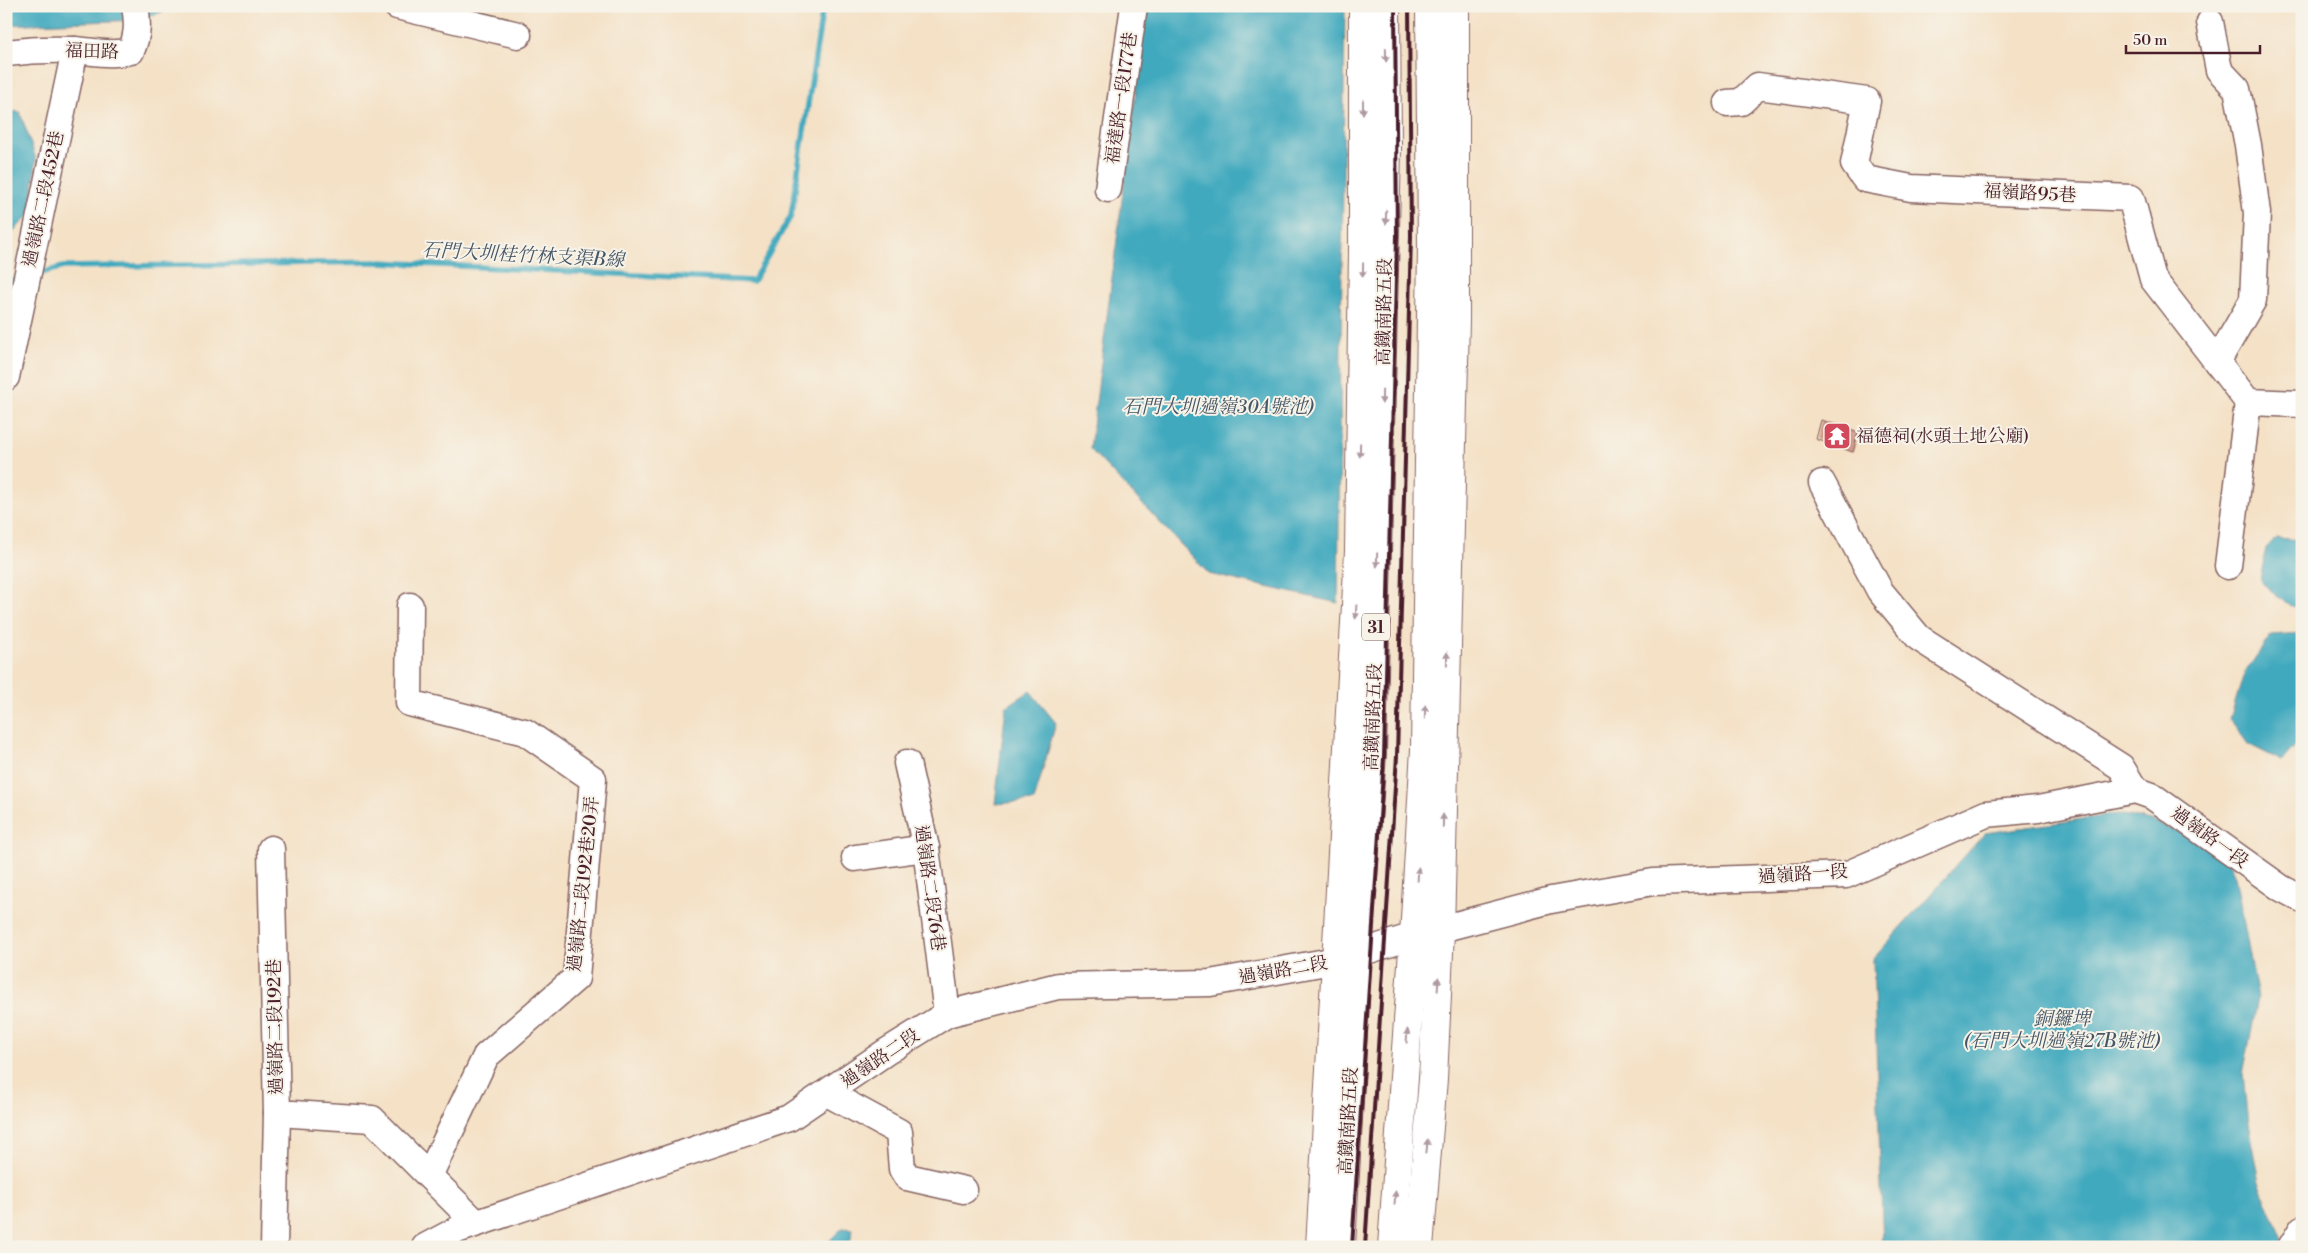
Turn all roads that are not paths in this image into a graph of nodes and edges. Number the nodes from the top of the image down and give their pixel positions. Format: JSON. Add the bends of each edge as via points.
{"nodes":[{"id":1,"x":135,"y":6,"type":"edge"},
{"id":2,"x":398,"y":6,"type":"edge"},
{"id":3,"x":1134,"y":6,"type":"edge"},
{"id":4,"x":1363,"y":6,"type":"edge"},
{"id":5,"x":1430,"y":6,"type":"edge"},
{"id":6,"x":1454,"y":6,"type":"edge"},
{"id":7,"x":1385,"y":11,"type":"edge"},
{"id":8,"x":2210,"y":22,"type":"dead end"},
{"id":9,"x":518,"y":35,"type":"dead end"},
{"id":10,"x":74,"y":50,"type":"junction"},
{"id":11,"x":6,"y":54,"type":"edge"},
{"id":12,"x":1727,"y":103,"type":"dead end"},
{"id":13,"x":1456,"y":126,"type":"junction"},
{"id":14,"x":1108,"y":189,"type":"dead end"},
{"id":15,"x":1432,"y":246,"type":"junction"},
{"id":16,"x":2216,"y":362,"type":"junction"},
{"id":17,"x":6,"y":377,"type":"edge"},
{"id":18,"x":2248,"y":402,"type":"junction"},
{"id":19,"x":2302,"y":404,"type":"edge"},
{"id":20,"x":1822,"y":483,"type":"dead end"},
{"id":21,"x":2228,"y":566,"type":"dead end"},
{"id":22,"x":410,"y":606,"type":"dead end"},
{"id":23,"x":907,"y":763,"type":"dead end"},
{"id":24,"x":2135,"y":790,"type":"junction"},
{"id":25,"x":926,"y":848,"type":"junction"},
{"id":26,"x":271,"y":849,"type":"dead end"},
{"id":27,"x":855,"y":858,"type":"dead end"},
{"id":28,"x":2302,"y":899,"type":"edge"},
{"id":29,"x":1427,"y":934,"type":"junction"},
{"id":30,"x":1347,"y":958,"type":"junction"},
{"id":31,"x":947,"y":1014,"type":"junction"},
{"id":32,"x":827,"y":1093,"type":"junction"},
{"id":33,"x":277,"y":1113,"type":"junction"},
{"id":34,"x":430,"y":1176,"type":"junction"},
{"id":35,"x":964,"y":1190,"type":"dead end"},
{"id":36,"x":476,"y":1224,"type":"junction"},
{"id":37,"x":2302,"y":1229,"type":"edge"},
{"id":38,"x":274,"y":1247,"type":"edge"},
{"id":39,"x":425,"y":1247,"type":"edge"},
{"id":40,"x":1320,"y":1247,"type":"edge"},
{"id":41,"x":1341,"y":1247,"type":"edge"},
{"id":42,"x":1392,"y":1247,"type":"edge"},
{"id":43,"x":1419,"y":1247,"type":"edge"},
{"id":44,"x":2291,"y":1247,"type":"edge"}],
"edges":[{"from":1,"to":10,"type":"street","name":"福田路","via":[[137,38],[131,51],[118,54]]},
{"from":2,"to":9,"type":"street"},
{"from":3,"to":14,"type":"street","name":"福達路一段177巷"},
{"from":4,"to":30,"type":"main road","name":"高鐵南路五段","number":"31","one_way":true,"via":[[1359,551]]},
{"from":5,"to":15,"type":"main road"},
{"from":6,"to":13,"type":"main road"},
{"from":7,"to":30,"type":"main road","name":"高鐵南路五段","number":"31","one_way":true,"via":[[1387,158],[1372,754]]},
{"from":8,"to":16,"type":"street","via":[[2219,70],[2237,89],[2257,213],[2253,300]]},
{"from":10,"to":11,"type":"street","name":"福田路","via":[[34,49]]},
{"from":10,"to":17,"type":"street","name":"過嶺路二段452巷"},
{"from":12,"to":16,"type":"street","name":"福嶺路95巷","via":[[1741,102],[1758,86],[1867,101],[1854,164],[1866,179],[1911,188],[2131,198],[2153,279]]},
{"from":13,"to":15,"type":"main road"},
{"from":29,"to":13,"type":"main road","one_way":true,"via":[[1454,340]]},
{"from":29,"to":15,"type":"main road","one_way":true,"via":[[1425,749]]},
{"from":16,"to":18,"type":"street","name":"福嶺路95巷"},
{"from":18,"to":19,"type":"street"},
{"from":18,"to":21,"type":"street"},
{"from":20,"to":24,"type":"street","via":[[1880,592],[1919,638],[2121,767]]},
{"from":22,"to":34,"type":"street","name":"過嶺路二段192巷20弄","via":[[408,703],[525,732],[593,779],[576,978],[486,1056]]},
{"from":23,"to":25,"type":"street","name":"過嶺路二段76巷"},
{"from":24,"to":28,"type":"street","name":"過嶺路一段","via":[[2152,796],[2281,888]]},
{"from":24,"to":29,"type":"street","name":"過嶺路一段","via":[[2038,809],[1986,814],[1846,875],[1653,882],[1552,900]]},
{"from":25,"to":27,"type":"street"},
{"from":25,"to":31,"type":"street","name":"過嶺路二段76巷"},
{"from":26,"to":33,"type":"street","name":"過嶺路二段192巷"},
{"from":29,"to":30,"type":"street","name":"過嶺路一段"},
{"from":42,"to":29,"type":"main road","one_way":true},
{"from":43,"to":29,"type":"main road","one_way":true,"via":[[1433,1079]]},
{"from":30,"to":31,"type":"street","name":"過嶺路二段","via":[[1210,983],[1058,986]]},
{"from":30,"to":40,"type":"main road","name":"高鐵南路五段","number":"31"},
{"from":30,"to":41,"type":"main road","name":"高鐵南路五段","number":"31"},
{"from":31,"to":32,"type":"street","name":"過嶺路二段"},
{"from":32,"to":35,"type":"street","via":[[899,1132],[902,1169],[908,1177]]},
{"from":32,"to":36,"type":"street","name":"過嶺路二段","via":[[789,1118]]},
{"from":33,"to":34,"type":"street","name":"過嶺路二段192巷","via":[[372,1119]]},
{"from":33,"to":38,"type":"street"},
{"from":34,"to":36,"type":"street","name":"過嶺路二段192巷"},
{"from":36,"to":39,"type":"street","name":"過嶺路二段"},
{"from":37,"to":44,"type":"street"}]}
